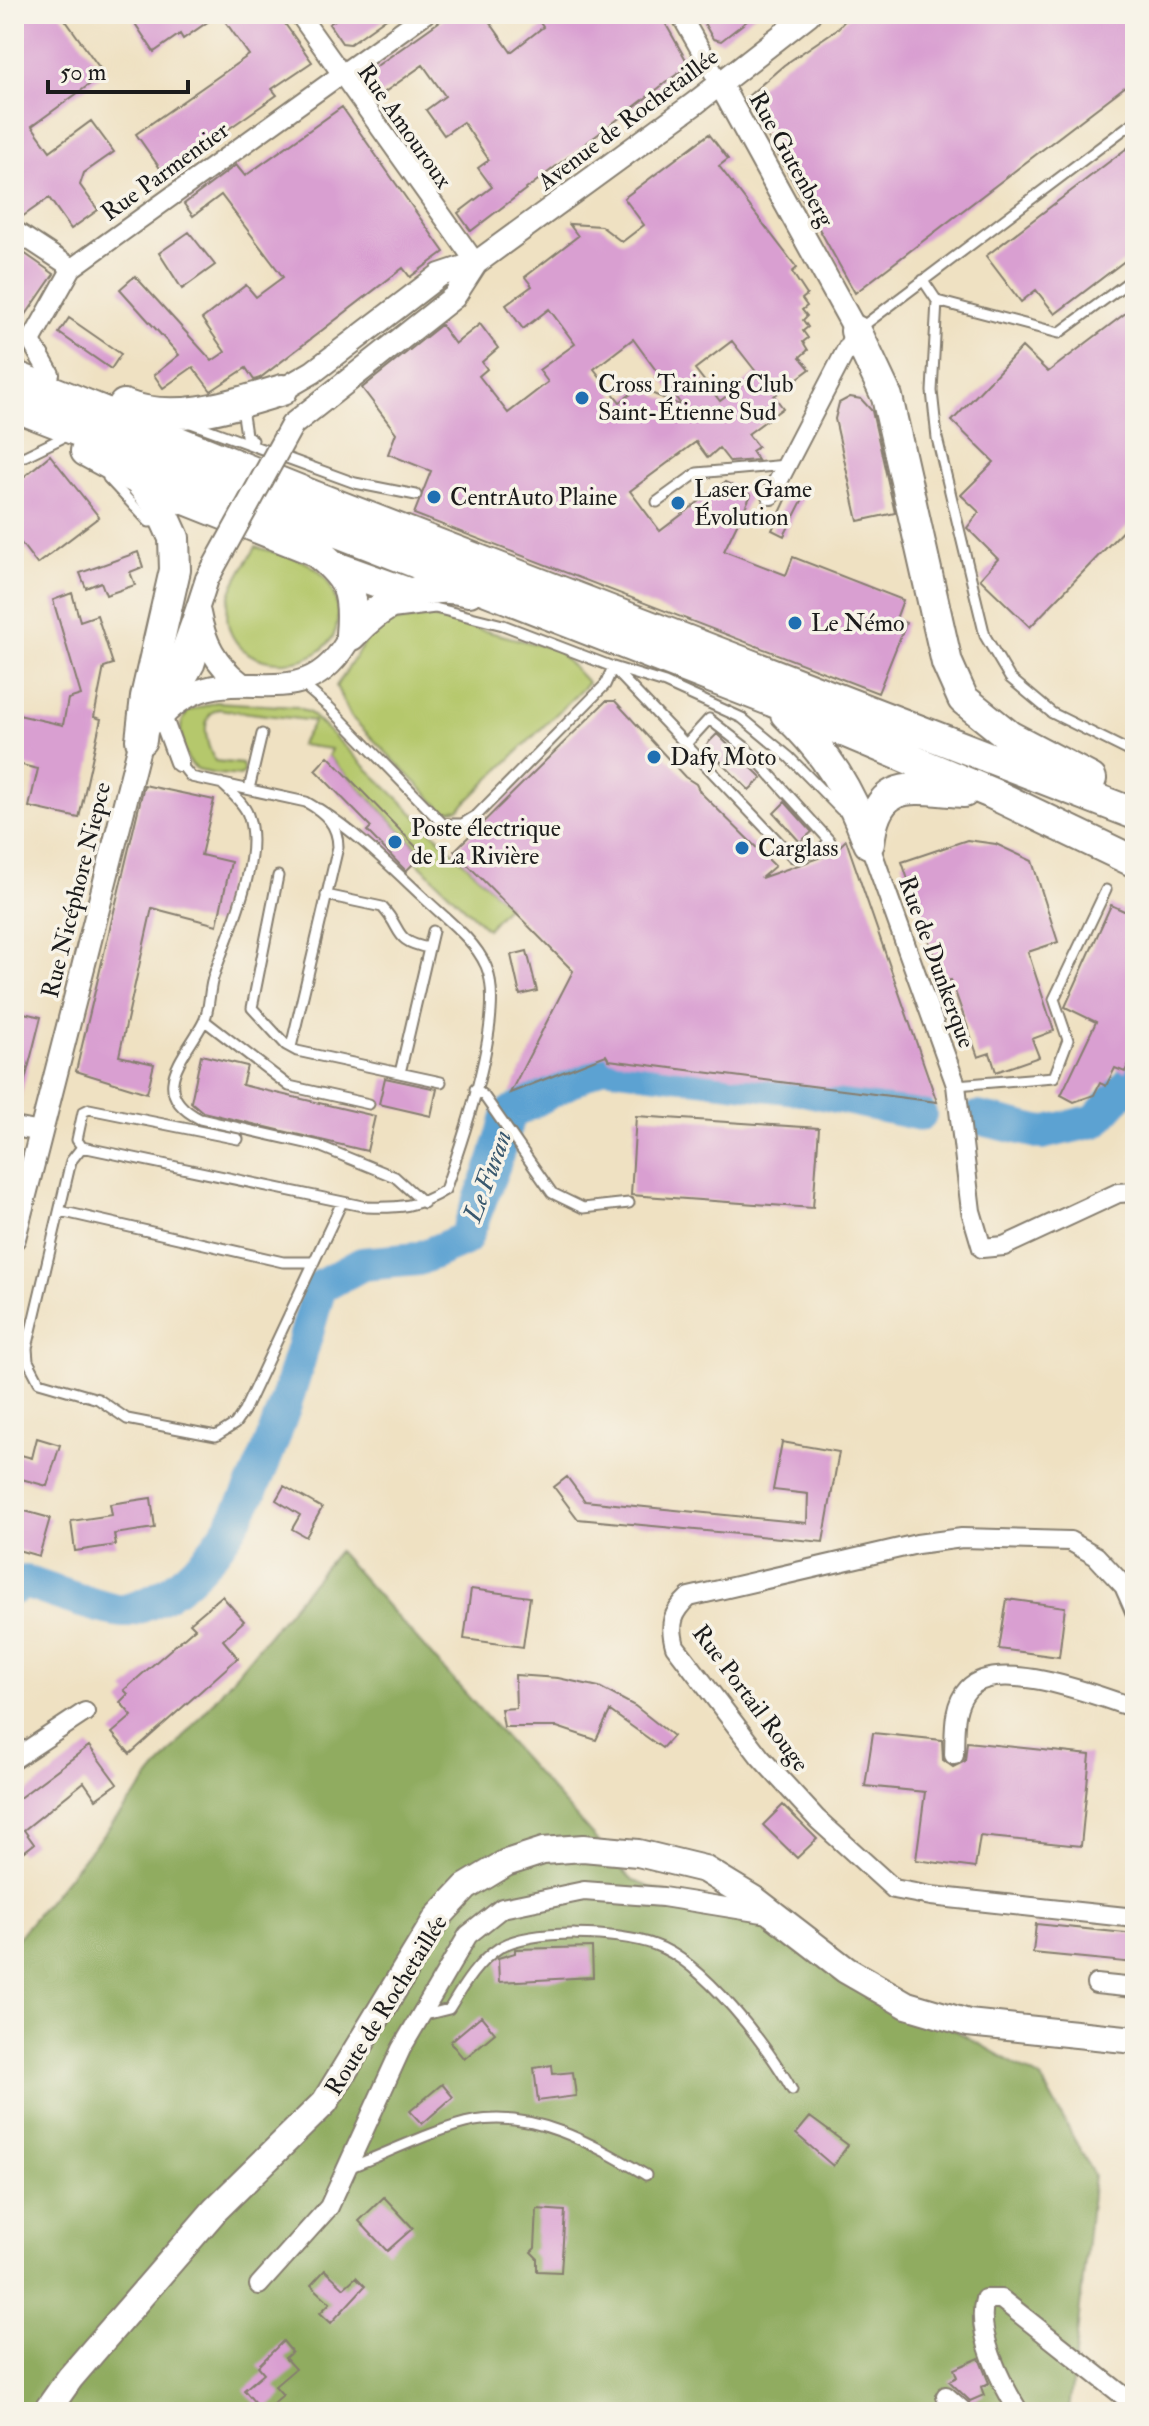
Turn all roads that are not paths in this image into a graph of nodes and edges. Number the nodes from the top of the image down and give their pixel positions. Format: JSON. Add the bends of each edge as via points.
{"nodes":[{"id":1,"x":299,"y":14,"type":"edge"},
{"id":2,"x":425,"y":14,"type":"edge"},
{"id":3,"x":680,"y":14,"type":"edge"},
{"id":4,"x":809,"y":14,"type":"edge"},
{"id":5,"x":340,"y":74,"type":"junction"},
{"id":6,"x":720,"y":84,"type":"junction"},
{"id":7,"x":1135,"y":121,"type":"edge"},
{"id":8,"x":14,"y":230,"type":"edge"},
{"id":9,"x":476,"y":263,"type":"junction"},
{"id":10,"x":72,"y":268,"type":"junction"},
{"id":11,"x":1135,"y":277,"type":"edge"},
{"id":12,"x":923,"y":280,"type":"junction"},
{"id":13,"x":937,"y":301,"type":"junction"},
{"id":14,"x":856,"y":331,"type":"junction"},
{"id":15,"x":20,"y":344,"type":"edge"},
{"id":16,"x":14,"y":376,"type":"edge"},
{"id":17,"x":282,"y":390,"type":"junction"},
{"id":18,"x":14,"y":408,"type":"edge"},
{"id":19,"x":161,"y":413,"type":"junction"},
{"id":20,"x":62,"y":438,"type":"junction"},
{"id":21,"x":258,"y":445,"type":"junction"},
{"id":22,"x":14,"y":457,"type":"edge"},
{"id":23,"x":786,"y":465,"type":"junction"},
{"id":24,"x":105,"y":476,"type":"dead end"},
{"id":25,"x":139,"y":480,"type":"junction"},
{"id":26,"x":416,"y":495,"type":"dead end"},
{"id":27,"x":771,"y":495,"type":"dead end"},
{"id":28,"x":657,"y":502,"type":"dead end"},
{"id":29,"x":166,"y":520,"type":"junction"},
{"id":30,"x":336,"y":567,"type":"junction"},
{"id":31,"x":408,"y":593,"type":"junction"},
{"id":32,"x":516,"y":602,"type":"junction"},
{"id":33,"x":198,"y":607,"type":"junction"},
{"id":34,"x":351,"y":635,"type":"junction"},
{"id":35,"x":203,"y":639,"type":"junction"},
{"id":36,"x":613,"y":667,"type":"junction"},
{"id":37,"x":239,"y":682,"type":"junction"},
{"id":38,"x":300,"y":683,"type":"junction"},
{"id":39,"x":772,"y":701,"type":"junction"},
{"id":40,"x":167,"y":712,"type":"junction"},
{"id":41,"x":262,"y":734,"type":"dead end"},
{"id":42,"x":141,"y":740,"type":"junction"},
{"id":43,"x":686,"y":744,"type":"junction"},
{"id":44,"x":1135,"y":754,"type":"edge"},
{"id":45,"x":179,"y":762,"type":"joint"},
{"id":46,"x":221,"y":783,"type":"junction"},
{"id":47,"x":249,"y":789,"type":"junction"},
{"id":48,"x":991,"y":793,"type":"junction"},
{"id":49,"x":1135,"y":802,"type":"edge"},
{"id":50,"x":319,"y":809,"type":"junction"},
{"id":51,"x":1135,"y":814,"type":"edge"},
{"id":52,"x":869,"y":843,"type":"junction"},
{"id":53,"x":1135,"y":862,"type":"edge"},
{"id":54,"x":278,"y":876,"type":"dead end"},
{"id":55,"x":1106,"y":890,"type":"dead end"},
{"id":56,"x":326,"y":895,"type":"junction"},
{"id":57,"x":433,"y":931,"type":"dead end"},
{"id":58,"x":429,"y":948,"type":"junction"},
{"id":59,"x":205,"y":1021,"type":"junction"},
{"id":60,"x":291,"y":1047,"type":"junction"},
{"id":61,"x":400,"y":1073,"type":"junction"},
{"id":62,"x":441,"y":1082,"type":"dead end"},
{"id":63,"x":956,"y":1085,"type":"junction"},
{"id":64,"x":475,"y":1089,"type":"junction"},
{"id":65,"x":369,"y":1104,"type":"dead end"},
{"id":66,"x":14,"y":1127,"type":"edge"},
{"id":67,"x":41,"y":1132,"type":"junction"},
{"id":68,"x":238,"y":1139,"type":"dead end"},
{"id":69,"x":82,"y":1147,"type":"junction"},
{"id":70,"x":1135,"y":1192,"type":"edge"},
{"id":71,"x":342,"y":1202,"type":"junction"},
{"id":72,"x":424,"y":1203,"type":"junction"},
{"id":73,"x":629,"y":1203,"type":"dead end"},
{"id":74,"x":60,"y":1211,"type":"junction"},
{"id":75,"x":14,"y":1238,"type":"edge"},
{"id":76,"x":314,"y":1262,"type":"junction"},
{"id":77,"x":1135,"y":1611,"type":"edge"},
{"id":78,"x":85,"y":1712,"type":"dead end"},
{"id":79,"x":1135,"y":1712,"type":"edge"},
{"id":80,"x":954,"y":1755,"type":"dead end"},
{"id":81,"x":14,"y":1759,"type":"edge"},
{"id":82,"x":776,"y":1915,"type":"junction"},
{"id":83,"x":1135,"y":1918,"type":"edge"},
{"id":84,"x":1096,"y":1984,"type":"dead end"},
{"id":85,"x":1135,"y":1988,"type":"edge"},
{"id":86,"x":421,"y":2016,"type":"junction"},
{"id":87,"x":1135,"y":2040,"type":"edge"},
{"id":88,"x":792,"y":2090,"type":"dead end"},
{"id":89,"x":345,"y":2170,"type":"junction"},
{"id":90,"x":646,"y":2175,"type":"dead end"},
{"id":91,"x":259,"y":2285,"type":"dead end"},
{"id":92,"x":946,"y":2396,"type":"dead end"},
{"id":93,"x":1135,"y":2405,"type":"edge"},
{"id":94,"x":46,"y":2412,"type":"edge"},
{"id":95,"x":964,"y":2412,"type":"edge"},
{"id":96,"x":1019,"y":2412,"type":"edge"}],
"edges":[{"from":1,"to":5,"type":"street","name":"Rue Amouroux"},
{"from":2,"to":5,"type":"street","name":"Rue Parmentier"},
{"from":3,"to":6,"type":"street","name":"Rue Gutenberg"},
{"from":4,"to":6,"type":"street","name":"Avenue de Rochetaillée"},
{"from":5,"to":9,"type":"street","name":"Rue Amouroux"},
{"from":5,"to":10,"type":"street","name":"Rue Parmentier"},
{"from":6,"to":9,"type":"street","name":"Avenue de Rochetaillée"},
{"from":6,"to":14,"type":"street","name":"Rue Gutenberg"},
{"from":7,"to":12,"type":"lane"},
{"from":8,"to":10,"type":"street"},
{"from":9,"to":17,"type":"street","name":"Avenue de Rochetaillée","via":[[440,275]]},
{"from":9,"to":33,"type":"street","name":"Avenue de Rochetaillée","bridge":true,"via":[[454,297],[292,425],[207,579]]},
{"from":10,"to":15,"type":"street","name":"Rue Parmentier"},
{"from":11,"to":13,"type":"lane","via":[[1059,333]]},
{"from":12,"to":13,"type":"lane"},
{"from":12,"to":14,"type":"lane"},
{"from":13,"to":44,"type":"lane","via":[[932,391],[937,438],[985,636],[1010,678],[1052,713]]},
{"from":14,"to":23,"type":"street"},
{"from":14,"to":49,"type":"highway","via":[[887,397],[947,663],[963,699],[1009,736]]},
{"from":15,"to":19,"type":"highway","via":[[50,374],[129,407]]},
{"from":16,"to":51,"type":"highway"},
{"from":17,"to":19,"type":"highway","via":[[217,409]]},
{"from":17,"to":21,"type":"lane","via":[[243,415],[246,435]]},
{"from":18,"to":20,"type":"highway"},
{"from":18,"to":32,"type":"highway"},
{"from":19,"to":21,"type":"lane"},
{"from":20,"to":22,"type":"lane"},
{"from":20,"to":25,"type":"highway"},
{"from":21,"to":26,"type":"lane","via":[[355,483]]},
{"from":23,"to":27,"type":"street"},
{"from":23,"to":28,"type":"lane","via":[[697,473]]},
{"from":24,"to":29,"type":"lane","via":[[149,522]]},
{"from":25,"to":29,"type":"highway"},
{"from":25,"to":30,"type":"highway","via":[[314,550]]},
{"from":29,"to":42,"type":"highway","via":[[174,538],[175,570]]},
{"from":30,"to":31,"type":"highway"},
{"from":30,"to":34,"type":"highway","via":[[354,601]]},
{"from":31,"to":32,"type":"highway","via":[[452,587]]},
{"from":31,"to":34,"type":"highway","via":[[372,612]]},
{"from":32,"to":39,"type":"highway"},
{"from":33,"to":35,"type":"street"},
{"from":33,"to":42,"type":"street","name":"Avenue de Rochetaillée","via":[[165,698]]},
{"from":34,"to":36,"type":"lane","name":"Rue de Dunkerque","via":[[393,614],[435,608],[503,625]]},
{"from":34,"to":38,"type":"street","via":[[338,660],[313,680]]},
{"from":35,"to":37,"type":"street"},
{"from":35,"to":40,"type":"street","via":[[195,665]]},
{"from":36,"to":38,"type":"lane","via":[[605,685],[477,815],[462,824],[443,824]]},
{"from":36,"to":43,"type":"lane"},
{"from":36,"to":52,"type":"lane","name":"Rue de Dunkerque","via":[[665,683],[742,718],[811,778]]},
{"from":37,"to":38,"type":"street","via":[[279,687]]},
{"from":37,"to":40,"type":"street","via":[[188,696]]},
{"from":39,"to":48,"type":"highway"},
{"from":39,"to":52,"type":"highway","via":[[817,744],[855,807]]},
{"from":40,"to":42,"type":"street"},
{"from":40,"to":45,"type":"street"},
{"from":41,"to":47,"type":"lane"},
{"from":42,"to":67,"type":"street","name":"Rue Nicéphore Niepce"},
{"from":43,"to":43,"type":"lane","via":[[793,857],[830,841],[745,747],[709,719]]},
{"from":45,"to":46,"type":"lane","via":[[191,777]]},
{"from":46,"to":47,"type":"lane"},
{"from":46,"to":59,"type":"lane","via":[[248,812],[253,834],[235,922],[212,979]]},
{"from":47,"to":50,"type":"lane"},
{"from":48,"to":52,"type":"highway","via":[[913,786],[892,795],[872,816]]},
{"from":48,"to":53,"type":"highway"},
{"from":50,"to":56,"type":"lane","via":[[337,831],[338,841]]},
{"from":50,"to":64,"type":"lane","via":[[348,827],[471,944],[487,967],[493,993],[491,1023]]},
{"from":52,"to":63,"type":"street","name":"Rue de Dunkerque"},
{"from":54,"to":60,"type":"lane","via":[[251,1001]]},
{"from":55,"to":63,"type":"lane","via":[[1054,999],[1068,1040],[1054,1077]]},
{"from":56,"to":58,"type":"lane","via":[[382,907],[407,944]]},
{"from":56,"to":60,"type":"lane"},
{"from":57,"to":58,"type":"lane"},
{"from":58,"to":61,"type":"lane"},
{"from":59,"to":65,"type":"lane","via":[[289,1086]]},
{"from":59,"to":72,"type":"lane","via":[[178,1059],[173,1077],[175,1096],[185,1112],[319,1146],[395,1177]]},
{"from":60,"to":61,"type":"lane"},
{"from":61,"to":62,"type":"lane"},
{"from":63,"to":70,"type":"street","name":"Rue de Dunkerque","via":[[963,1162],[982,1248],[1004,1246],[1118,1193]]},
{"from":64,"to":72,"type":"lane","via":[[445,1190]]},
{"from":64,"to":73,"type":"lane","via":[[552,1193],[583,1208]]},
{"from":66,"to":67,"type":"street"},
{"from":67,"to":75,"type":"street","name":"Rue Nicéphore Niepce"},
{"from":68,"to":69,"type":"lane","via":[[89,1109],[83,1112],[77,1140]]},
{"from":69,"to":71,"type":"lane"},
{"from":69,"to":74,"type":"lane","via":[[71,1161]]},
{"from":71,"to":72,"type":"lane","via":[[394,1208]]},
{"from":71,"to":76,"type":"lane"},
{"from":74,"to":76,"type":"lane","via":[[283,1262]]},
{"from":74,"to":76,"type":"lane","via":[[28,1361],[39,1382],[98,1399],[127,1419],[216,1436],[235,1424]]},
{"from":77,"to":83,"type":"street","name":"Rue Portail Rouge","via":[[1124,1586],[1096,1556],[1070,1541],[962,1538],[689,1597],[676,1610],[670,1628],[675,1646],[760,1757],[817,1819],[894,1889]]},
{"from":78,"to":81,"type":"street"},
{"from":79,"to":80,"type":"street","via":[[1063,1684],[993,1677],[968,1687],[957,1707]]},
{"from":82,"to":86,"type":"street","via":[[584,1891],[502,1908],[468,1935]]},
{"from":82,"to":87,"type":"main road","name":"Route de Rochetaillée","via":[[846,1970],[907,2005],[968,2023]]},
{"from":82,"to":94,"type":"main road","name":"Route de Rochetaillée","via":[[704,1869],[596,1849],[543,1851],[506,1863],[466,1887],[437,1918],[325,2102],[215,2210]]},
{"from":84,"to":85,"type":"street"},
{"from":86,"to":88,"type":"lane","via":[[449,2009],[469,1977],[499,1947],[527,1939],[609,1936],[656,1945],[727,2002],[774,2058]]},
{"from":86,"to":89,"type":"street"},
{"from":89,"to":90,"type":"lane","via":[[474,2121],[526,2120],[592,2144]]},
{"from":89,"to":91,"type":"street","via":[[329,2207]]},
{"from":92,"to":95,"type":"street"},
{"from":93,"to":96,"type":"street","via":[[1001,2299],[985,2299],[981,2315],[1005,2388]]}]}
